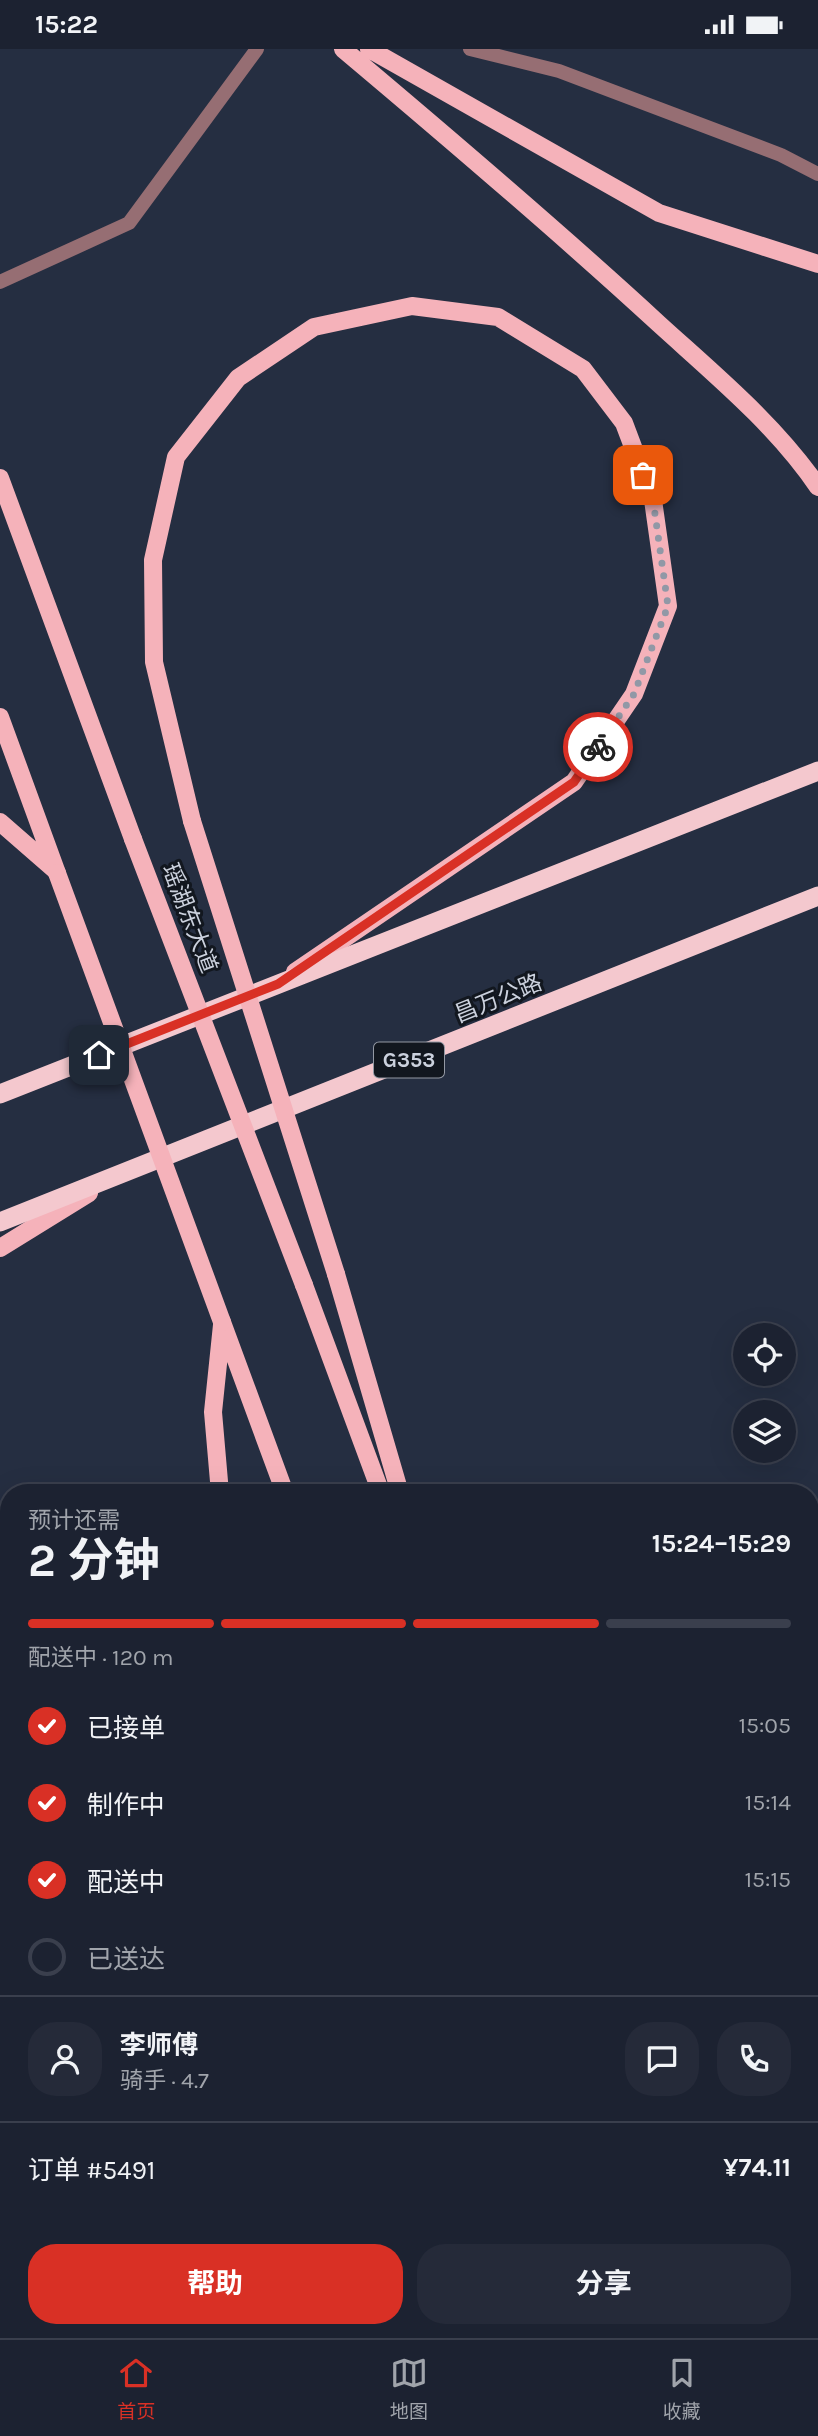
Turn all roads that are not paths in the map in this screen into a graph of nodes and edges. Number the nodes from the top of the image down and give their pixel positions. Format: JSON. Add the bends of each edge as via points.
{"nodes":[{"id":1,"x":257,"y":49,"type":"edge"},
{"id":2,"x":343,"y":49,"type":"edge"},
{"id":3,"x":369,"y":49,"type":"edge"},
{"id":4,"x":470,"y":49,"type":"edge"},
{"id":5,"x":818,"y":174,"type":"edge"},
{"id":6,"x":818,"y":264,"type":"edge"},
{"id":7,"x":0,"y":282,"type":"edge"},
{"id":8,"x":0,"y":478,"type":"edge"},
{"id":9,"x":818,"y":487,"type":"edge"},
{"id":10,"x":0,"y":717,"type":"edge"},
{"id":11,"x":818,"y":771,"type":"edge"},
{"id":12,"x":0,"y":822,"type":"edge"},
{"id":13,"x":57,"y":873,"type":"junction"},
{"id":14,"x":818,"y":896,"type":"edge"},
{"id":15,"x":278,"y":984,"type":"junction"},
{"id":16,"x":49,"y":1075,"type":"junction"},
{"id":17,"x":0,"y":1083,"type":"edge"},
{"id":18,"x":0,"y":1094,"type":"edge"},
{"id":19,"x":112,"y":1179,"type":"junction"},
{"id":20,"x":0,"y":1221,"type":"edge"},
{"id":21,"x":0,"y":1248,"type":"edge"},
{"id":22,"x":222,"y":1322,"type":"junction"},
{"id":23,"x":219,"y":1484,"type":"edge"},
{"id":24,"x":282,"y":1484,"type":"edge"},
{"id":25,"x":378,"y":1484,"type":"edge"},
{"id":26,"x":397,"y":1484,"type":"edge"}],
"edges":[{"from":1,"to":7,"type":"street","via":[[129,223]]},
{"from":2,"to":9,"type":"main road","via":[[536,210],[708,369]]},
{"from":3,"to":6,"type":"main road","via":[[659,213]]},
{"from":4,"to":5,"type":"street","via":[[559,71],[781,155]]},
{"from":8,"to":25,"type":"main road","name":"瑶湖东大道","bridge":true},
{"from":10,"to":13,"type":"main road"},
{"from":11,"to":15,"type":"highway"},
{"from":12,"to":13,"type":"main road"},
{"from":13,"to":22,"type":"main road","bridge":true},
{"from":14,"to":19,"type":"highway","name":"昌万公路","number":"G353"},
{"from":15,"to":16,"type":"highway"},
{"from":15,"to":26,"type":"main road","bridge":true,"via":[[574,782],[634,694],[668,606],[653,500],[624,423],[583,369],[498,317],[412,306],[314,327],[238,378],[176,457],[153,560],[154,661],[192,821],[336,1274]]},
{"from":16,"to":17,"type":"main road"},
{"from":16,"to":18,"type":"highway"},
{"from":19,"to":20,"type":"highway","name":"昌万公路","number":"G353"},
{"from":19,"to":21,"type":"main road"},
{"from":22,"to":23,"type":"main road","via":[[212,1412]]},
{"from":22,"to":24,"type":"main road"}]}
